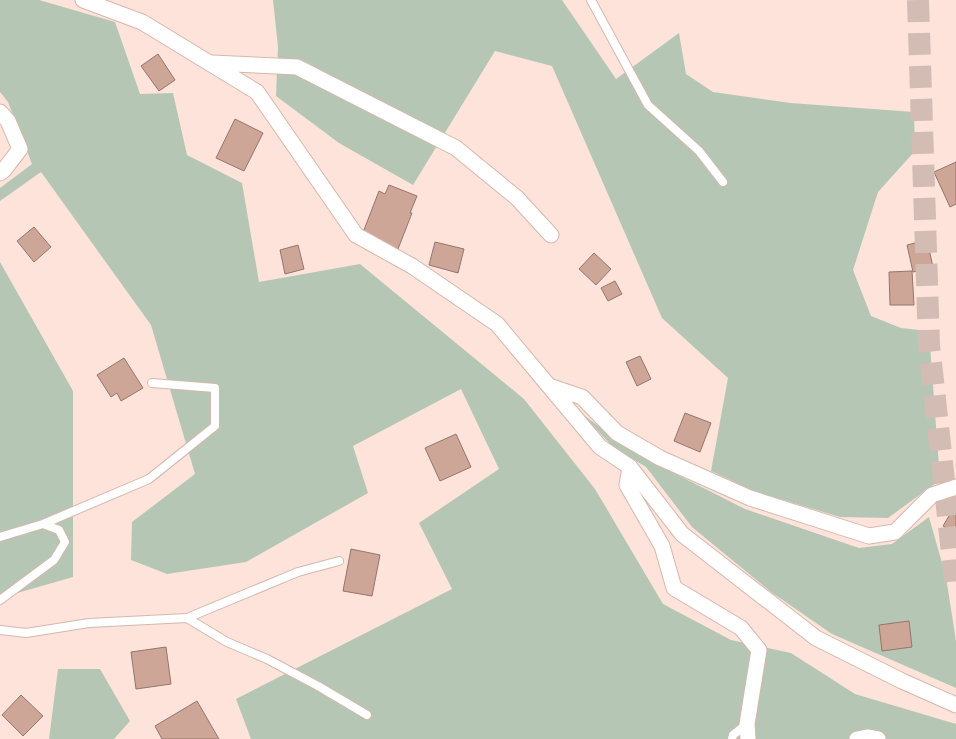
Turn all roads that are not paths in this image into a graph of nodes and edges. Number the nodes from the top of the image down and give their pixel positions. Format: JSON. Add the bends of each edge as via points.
{"nodes":[{"id":1,"x":83,"y":0,"type":"edge"},
{"id":2,"x":591,"y":0,"type":"edge"},
{"id":3,"x":211,"y":63,"type":"junction"},
{"id":4,"x":0,"y":112,"type":"edge"},
{"id":5,"x":0,"y":173,"type":"edge"},
{"id":6,"x":723,"y":182,"type":"dead end"},
{"id":7,"x":551,"y":235,"type":"dead end"},
{"id":8,"x":152,"y":383,"type":"dead end"},
{"id":9,"x":548,"y":386,"type":"junction"},
{"id":10,"x":630,"y":467,"type":"junction"},
{"id":11,"x":956,"y":487,"type":"edge"},
{"id":12,"x":43,"y":524,"type":"junction"},
{"id":13,"x":0,"y":537,"type":"edge"},
{"id":14,"x":339,"y":561,"type":"dead end"},
{"id":15,"x":0,"y":600,"type":"edge"},
{"id":16,"x":187,"y":618,"type":"junction"},
{"id":17,"x":0,"y":630,"type":"edge"},
{"id":18,"x":956,"y":705,"type":"edge"},
{"id":19,"x":368,"y":715,"type":"dead end"},
{"id":20,"x":748,"y":732,"type":"edge"},
{"id":21,"x":732,"y":739,"type":"edge"},
{"id":22,"x":858,"y":739,"type":"edge"},
{"id":23,"x":878,"y":739,"type":"edge"}],
"edges":[{"from":1,"to":3,"type":"street","via":[[142,22]]},
{"from":2,"to":6,"type":"lane","via":[[648,105],[699,151]]},
{"from":3,"to":7,"type":"street","via":[[297,67],[456,148],[516,198]]},
{"from":3,"to":9,"type":"street","via":[[257,92],[356,235],[412,266],[497,324]]},
{"from":4,"to":5,"type":"street","via":[[8,121],[20,149]]},
{"from":8,"to":12,"type":"lane","via":[[215,388],[215,426],[149,480]]},
{"from":9,"to":10,"type":"street","via":[[600,447]]},
{"from":9,"to":11,"type":"street","via":[[582,398],[617,433],[660,458],[750,498],[869,536],[895,532],[932,495]]},
{"from":10,"to":18,"type":"street","via":[[682,534],[816,638]]},
{"from":10,"to":20,"type":"street","via":[[627,485],[662,546],[674,588],[741,628],[759,650]]},
{"from":12,"to":13,"type":"lane"},
{"from":12,"to":15,"type":"lane","via":[[59,530],[65,542],[54,560]]},
{"from":14,"to":16,"type":"lane","via":[[298,572]]},
{"from":16,"to":17,"type":"lane","via":[[89,623],[26,633]]},
{"from":16,"to":19,"type":"lane","via":[[227,642],[267,659]]},
{"from":20,"to":21,"type":"lane","via":[[732,735]]},
{"from":22,"to":23,"type":"street","via":[[867,736]]}]}
